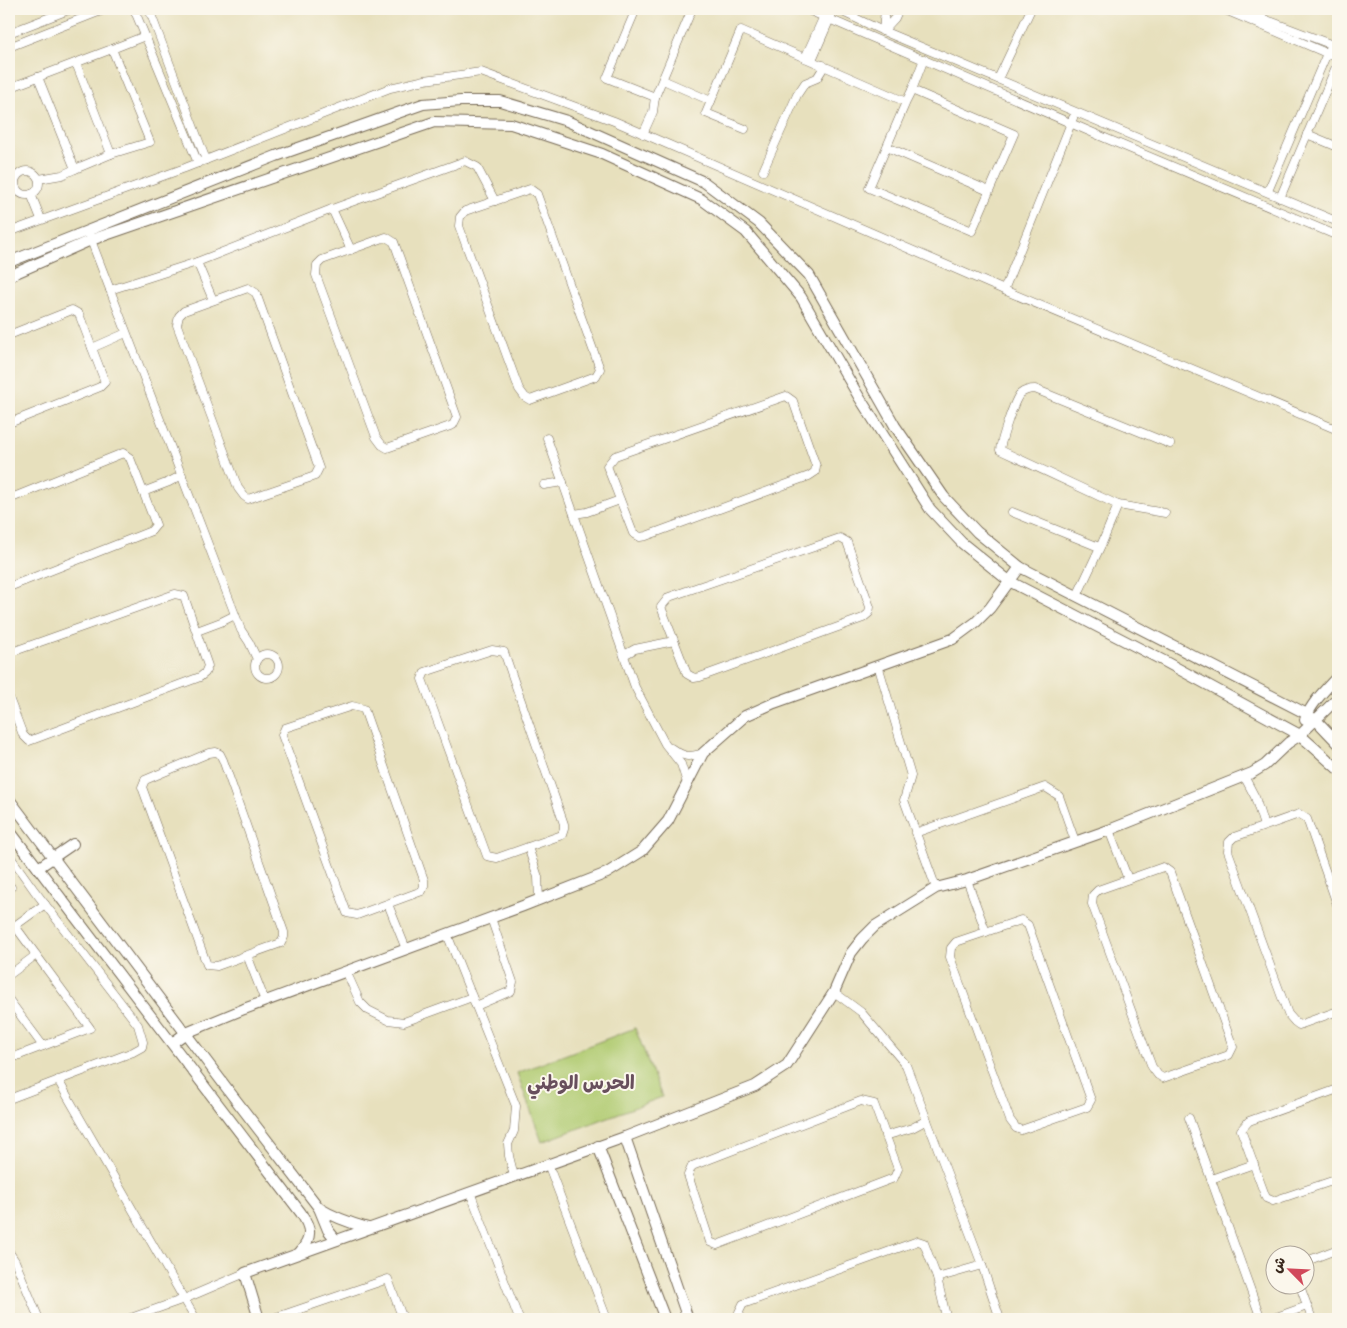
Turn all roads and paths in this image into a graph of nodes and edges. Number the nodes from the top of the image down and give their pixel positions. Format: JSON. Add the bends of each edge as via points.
{"nodes":[{"id":1,"x":71,"y":9,"type":"edge"},
{"id":2,"x":106,"y":9,"type":"edge"},
{"id":3,"x":134,"y":9,"type":"edge"},
{"id":4,"x":150,"y":9,"type":"edge"},
{"id":5,"x":636,"y":9,"type":"edge"},
{"id":6,"x":692,"y":9,"type":"edge"},
{"id":7,"x":806,"y":9,"type":"edge"},
{"id":8,"x":835,"y":9,"type":"edge"},
{"id":9,"x":885,"y":9,"type":"edge"},
{"id":10,"x":899,"y":9,"type":"edge"},
{"id":11,"x":1031,"y":9,"type":"edge"},
{"id":12,"x":1223,"y":9,"type":"edge"},
{"id":13,"x":1238,"y":9,"type":"edge"},
{"id":14,"x":827,"y":17,"type":"junction"},
{"id":15,"x":883,"y":31,"type":"junction"},
{"id":16,"x":9,"y":33,"type":"edge"},
{"id":17,"x":145,"y":36,"type":"junction"},
{"id":18,"x":1335,"y":45,"type":"edge"},
{"id":19,"x":9,"y":47,"type":"edge"},
{"id":20,"x":112,"y":49,"type":"junction"},
{"id":21,"x":1327,"y":53,"type":"junction"},
{"id":22,"x":1338,"y":58,"type":"edge"},
{"id":23,"x":809,"y":59,"type":"junction"},
{"id":24,"x":924,"y":59,"type":"junction"},
{"id":25,"x":1338,"y":62,"type":"edge"},
{"id":26,"x":76,"y":63,"type":"junction"},
{"id":27,"x":822,"y":65,"type":"junction"},
{"id":28,"x":38,"y":77,"type":"junction"},
{"id":29,"x":998,"y":79,"type":"junction"},
{"id":30,"x":663,"y":80,"type":"junction"},
{"id":31,"x":9,"y":88,"type":"edge"},
{"id":32,"x":912,"y":90,"type":"junction"},
{"id":33,"x":655,"y":97,"type":"junction"},
{"id":34,"x":711,"y":101,"type":"junction"},
{"id":35,"x":906,"y":102,"type":"junction"},
{"id":36,"x":1076,"y":112,"type":"junction"},
{"id":37,"x":1071,"y":122,"type":"junction"},
{"id":38,"x":745,"y":129,"type":"dead end"},
{"id":39,"x":643,"y":134,"type":"junction"},
{"id":40,"x":1308,"y":134,"type":"junction"},
{"id":41,"x":886,"y":147,"type":"junction"},
{"id":42,"x":1338,"y":147,"type":"edge"},
{"id":43,"x":111,"y":154,"type":"junction"},
{"id":44,"x":206,"y":160,"type":"junction"},
{"id":45,"x":198,"y":163,"type":"junction"},
{"id":46,"x":75,"y":169,"type":"junction"},
{"id":47,"x":763,"y":171,"type":"dead end"},
{"id":48,"x":39,"y":179,"type":"junction"},
{"id":49,"x":17,"y":189,"type":"junction"},
{"id":50,"x":990,"y":191,"type":"junction"},
{"id":51,"x":1268,"y":191,"type":"junction"},
{"id":52,"x":9,"y":193,"type":"edge"},
{"id":53,"x":31,"y":194,"type":"junction"},
{"id":54,"x":1280,"y":198,"type":"junction"},
{"id":55,"x":494,"y":201,"type":"junction"},
{"id":56,"x":332,"y":209,"type":"junction"},
{"id":57,"x":42,"y":219,"type":"junction"},
{"id":58,"x":1338,"y":222,"type":"edge"},
{"id":59,"x":9,"y":232,"type":"edge"},
{"id":60,"x":89,"y":236,"type":"junction"},
{"id":61,"x":1338,"y":236,"type":"edge"},
{"id":62,"x":351,"y":250,"type":"junction"},
{"id":63,"x":9,"y":262,"type":"edge"},
{"id":64,"x":197,"y":262,"type":"junction"},
{"id":65,"x":9,"y":276,"type":"edge"},
{"id":66,"x":110,"y":290,"type":"junction"},
{"id":67,"x":1004,"y":290,"type":"junction"},
{"id":68,"x":213,"y":300,"type":"junction"},
{"id":69,"x":126,"y":333,"type":"junction"},
{"id":70,"x":9,"y":335,"type":"edge"},
{"id":71,"x":92,"y":348,"type":"junction"},
{"id":72,"x":9,"y":423,"type":"edge"},
{"id":73,"x":1338,"y":430,"type":"edge"},
{"id":74,"x":547,"y":438,"type":"dead end"},
{"id":75,"x":1170,"y":444,"type":"dead end"},
{"id":76,"x":182,"y":474,"type":"junction"},
{"id":77,"x":562,"y":482,"type":"junction"},
{"id":78,"x":544,"y":485,"type":"dead end"},
{"id":79,"x":143,"y":492,"type":"junction"},
{"id":80,"x":9,"y":499,"type":"edge"},
{"id":81,"x":620,"y":500,"type":"junction"},
{"id":82,"x":1118,"y":505,"type":"junction"},
{"id":83,"x":1012,"y":512,"type":"dead end"},
{"id":84,"x":1165,"y":513,"type":"dead end"},
{"id":85,"x":574,"y":514,"type":"junction"},
{"id":86,"x":1099,"y":547,"type":"junction"},
{"id":87,"x":1020,"y":567,"type":"junction"},
{"id":88,"x":1009,"y":581,"type":"junction"},
{"id":89,"x":9,"y":586,"type":"edge"},
{"id":90,"x":1077,"y":596,"type":"junction"},
{"id":91,"x":235,"y":615,"type":"junction"},
{"id":92,"x":197,"y":631,"type":"junction"},
{"id":93,"x":674,"y":641,"type":"junction"},
{"id":94,"x":9,"y":653,"type":"edge"},
{"id":95,"x":624,"y":655,"type":"junction"},
{"id":96,"x":257,"y":659,"type":"dead end"},
{"id":97,"x":878,"y":665,"type":"junction"},
{"id":98,"x":1338,"y":676,"type":"edge"},
{"id":99,"x":9,"y":698,"type":"edge"},
{"id":100,"x":1338,"y":698,"type":"edge"},
{"id":101,"x":1307,"y":714,"type":"junction"},
{"id":102,"x":1316,"y":721,"type":"junction"},
{"id":103,"x":1300,"y":735,"type":"junction"},
{"id":104,"x":1338,"y":743,"type":"edge"},
{"id":105,"x":665,"y":744,"type":"junction"},
{"id":106,"x":703,"y":753,"type":"junction"},
{"id":107,"x":1338,"y":769,"type":"edge"},
{"id":108,"x":1244,"y":776,"type":"junction"},
{"id":109,"x":687,"y":783,"type":"junction"},
{"id":110,"x":9,"y":799,"type":"edge"},
{"id":111,"x":1264,"y":826,"type":"junction"},
{"id":112,"x":9,"y":830,"type":"edge"},
{"id":113,"x":1108,"y":830,"type":"junction"},
{"id":114,"x":916,"y":833,"type":"junction"},
{"id":115,"x":1075,"y":841,"type":"junction"},
{"id":116,"x":73,"y":844,"type":"dead end"},
{"id":117,"x":528,"y":847,"type":"junction"},
{"id":118,"x":9,"y":855,"type":"edge"},
{"id":119,"x":53,"y":858,"type":"junction"},
{"id":120,"x":38,"y":868,"type":"junction"},
{"id":121,"x":1128,"y":879,"type":"junction"},
{"id":122,"x":967,"y":880,"type":"junction"},
{"id":123,"x":936,"y":888,"type":"junction"},
{"id":124,"x":539,"y":899,"type":"junction"},
{"id":125,"x":44,"y":904,"type":"junction"},
{"id":126,"x":388,"y":904,"type":"junction"},
{"id":127,"x":1338,"y":907,"type":"edge"},
{"id":128,"x":491,"y":918,"type":"junction"},
{"id":129,"x":12,"y":928,"type":"edge"},
{"id":130,"x":986,"y":932,"type":"junction"},
{"id":131,"x":447,"y":934,"type":"junction"},
{"id":132,"x":406,"y":949,"type":"junction"},
{"id":133,"x":36,"y":955,"type":"junction"},
{"id":134,"x":247,"y":955,"type":"junction"},
{"id":135,"x":346,"y":971,"type":"junction"},
{"id":136,"x":9,"y":976,"type":"edge"},
{"id":137,"x":834,"y":992,"type":"junction"},
{"id":138,"x":472,"y":997,"type":"junction"},
{"id":139,"x":9,"y":1000,"type":"edge"},
{"id":140,"x":265,"y":1001,"type":"junction"},
{"id":141,"x":476,"y":1006,"type":"junction"},
{"id":142,"x":1338,"y":1011,"type":"edge"},
{"id":143,"x":186,"y":1034,"type":"junction"},
{"id":144,"x":172,"y":1043,"type":"junction"},
{"id":145,"x":43,"y":1046,"type":"junction"},
{"id":146,"x":9,"y":1059,"type":"edge"},
{"id":147,"x":58,"y":1080,"type":"junction"},
{"id":148,"x":1338,"y":1089,"type":"edge"},
{"id":149,"x":9,"y":1099,"type":"edge"},
{"id":150,"x":1189,"y":1118,"type":"dead end"},
{"id":151,"x":927,"y":1120,"type":"junction"},
{"id":152,"x":885,"y":1136,"type":"junction"},
{"id":153,"x":625,"y":1137,"type":"junction"},
{"id":154,"x":598,"y":1146,"type":"junction"},
{"id":155,"x":548,"y":1164,"type":"junction"},
{"id":156,"x":1254,"y":1164,"type":"junction"},
{"id":157,"x":514,"y":1176,"type":"junction"},
{"id":158,"x":1211,"y":1179,"type":"junction"},
{"id":159,"x":1338,"y":1179,"type":"edge"},
{"id":160,"x":470,"y":1192,"type":"junction"},
{"id":161,"x":319,"y":1208,"type":"junction"},
{"id":162,"x":310,"y":1226,"type":"junction"},
{"id":163,"x":369,"y":1228,"type":"junction"},
{"id":164,"x":335,"y":1240,"type":"junction"},
{"id":165,"x":1338,"y":1249,"type":"edge"},
{"id":166,"x":9,"y":1252,"type":"edge"},
{"id":167,"x":300,"y":1253,"type":"junction"},
{"id":168,"x":1314,"y":1258,"type":"edge"},
{"id":169,"x":982,"y":1265,"type":"junction"},
{"id":170,"x":245,"y":1273,"type":"junction"},
{"id":171,"x":937,"y":1278,"type":"junction"},
{"id":172,"x":1304,"y":1296,"type":"edge"},
{"id":173,"x":184,"y":1299,"type":"junction"},
{"id":174,"x":1307,"y":1306,"type":"junction"},
{"id":175,"x":39,"y":1319,"type":"edge"},
{"id":176,"x":128,"y":1319,"type":"edge"},
{"id":177,"x":196,"y":1319,"type":"edge"},
{"id":178,"x":259,"y":1319,"type":"edge"},
{"id":179,"x":271,"y":1319,"type":"edge"},
{"id":180,"x":403,"y":1319,"type":"edge"},
{"id":181,"x":519,"y":1319,"type":"edge"},
{"id":182,"x":607,"y":1319,"type":"edge"},
{"id":183,"x":665,"y":1319,"type":"edge"},
{"id":184,"x":688,"y":1319,"type":"edge"},
{"id":185,"x":742,"y":1319,"type":"edge"},
{"id":186,"x":943,"y":1319,"type":"edge"},
{"id":187,"x":1000,"y":1319,"type":"edge"},
{"id":188,"x":1261,"y":1319,"type":"edge"},
{"id":189,"x":1271,"y":1319,"type":"edge"},
{"id":190,"x":1312,"y":1319,"type":"edge"}],
"edges":[{"from":1,"to":16,"type":"street"},
{"from":2,"to":19,"type":"street"},
{"from":3,"to":17,"type":"street"},
{"from":4,"to":44,"type":"street"},
{"from":5,"to":33,"type":"street","via":[[607,78]]},
{"from":6,"to":30,"type":"street"},
{"from":7,"to":14,"type":"street"},
{"from":8,"to":14,"type":"street"},
{"from":8,"to":15,"type":"street"},
{"from":9,"to":15,"type":"street"},
{"from":10,"to":15,"type":"street"},
{"from":11,"to":29,"type":"street"},
{"from":12,"to":21,"type":"street"},
{"from":13,"to":18,"type":"street"},
{"from":14,"to":23,"type":"street"},
{"from":14,"to":24,"type":"street"},
{"from":15,"to":29,"type":"street"},
{"from":17,"to":20,"type":"street"},
{"from":17,"to":45,"type":"street"},
{"from":18,"to":21,"type":"street"},
{"from":20,"to":26,"type":"street"},
{"from":20,"to":43,"type":"street","via":[[150,142]]},
{"from":21,"to":22,"type":"street"},
{"from":21,"to":51,"type":"street"},
{"from":23,"to":27,"type":"street"},
{"from":23,"to":34,"type":"street","via":[[741,30]]},
{"from":24,"to":32,"type":"street"},
{"from":24,"to":37,"type":"street"},
{"from":25,"to":40,"type":"street"},
{"from":26,"to":28,"type":"street"},
{"from":26,"to":43,"type":"street"},
{"from":27,"to":35,"type":"street"},
{"from":27,"to":47,"type":"street","via":[[817,78],[805,83],[797,95]]},
{"from":28,"to":31,"type":"street"},
{"from":28,"to":46,"type":"street"},
{"from":29,"to":36,"type":"street"},
{"from":30,"to":33,"type":"street"},
{"from":30,"to":34,"type":"street"},
{"from":32,"to":35,"type":"street"},
{"from":32,"to":50,"type":"street","via":[[1014,134]]},
{"from":33,"to":39,"type":"street","via":[[653,112]]},
{"from":34,"to":38,"type":"street","via":[[706,113]]},
{"from":35,"to":41,"type":"street"},
{"from":36,"to":37,"type":"street"},
{"from":36,"to":51,"type":"street"},
{"from":37,"to":61,"type":"street"},
{"from":37,"to":67,"type":"street"},
{"from":39,"to":44,"type":"street","via":[[481,72],[390,88]]},
{"from":39,"to":67,"type":"street"},
{"from":40,"to":42,"type":"street"},
{"from":40,"to":54,"type":"street"},
{"from":41,"to":50,"type":"street"},
{"from":41,"to":50,"type":"street","via":[[869,188],[972,232]]},
{"from":43,"to":46,"type":"street"},
{"from":44,"to":45,"type":"street"},
{"from":45,"to":57,"type":"street"},
{"from":46,"to":48,"type":"street"},
{"from":48,"to":49,"type":"street","via":[[26,170],[16,177]]},
{"from":48,"to":53,"type":"street"},
{"from":49,"to":52,"type":"street"},
{"from":49,"to":53,"type":"street","via":[[23,194]]},
{"from":51,"to":54,"type":"street"},
{"from":53,"to":57,"type":"street"},
{"from":54,"to":58,"type":"street"},
{"from":55,"to":55,"type":"street","via":[[465,212],[460,217],[459,226],[519,389],[530,400],[596,376],[600,369],[537,194],[530,189]]},
{"from":55,"to":56,"type":"street","via":[[477,167],[465,161]]},
{"from":56,"to":62,"type":"street"},
{"from":56,"to":64,"type":"street"},
{"from":57,"to":59,"type":"street"},
{"from":60,"to":63,"type":"street"},
{"from":60,"to":65,"type":"street"},
{"from":60,"to":66,"type":"street"},
{"from":60,"to":87,"type":"street","via":[[276,156],[423,104],[500,101],[568,121],[704,182],[759,223],[809,276],[895,426],[944,497],[978,532]]},
{"from":60,"to":88,"type":"street","via":[[434,122],[511,124],[602,154],[701,199],[746,232],[801,297],[930,509],[962,543]]},
{"from":62,"to":62,"type":"street","via":[[322,260],[317,265],[316,274],[376,437],[387,448],[453,425],[457,417],[394,242],[386,237]]},
{"from":64,"to":66,"type":"street"},
{"from":64,"to":68,"type":"street"},
{"from":66,"to":69,"type":"street"},
{"from":67,"to":73,"type":"street"},
{"from":68,"to":68,"type":"street","via":[[184,311],[177,325],[238,488],[248,499],[315,476],[319,468],[256,293],[248,288]]},
{"from":69,"to":71,"type":"street"},
{"from":69,"to":76,"type":"street"},
{"from":70,"to":71,"type":"street","via":[[72,310],[79,314]]},
{"from":71,"to":72,"type":"street","via":[[105,382],[100,388]]},
{"from":74,"to":77,"type":"street"},
{"from":75,"to":82,"type":"street","via":[[1035,389],[1019,395],[1000,442],[1000,450]]},
{"from":76,"to":79,"type":"street"},
{"from":76,"to":91,"type":"street"},
{"from":77,"to":78,"type":"street"},
{"from":77,"to":85,"type":"street"},
{"from":79,"to":80,"type":"street","via":[[130,458],[123,453]]},
{"from":79,"to":89,"type":"street","via":[[156,525],[151,531]]},
{"from":81,"to":81,"type":"street","via":[[633,533],[640,537],[809,476],[815,472],[816,466],[793,401],[786,396],[615,456],[607,466]]},
{"from":81,"to":85,"type":"street"},
{"from":82,"to":84,"type":"street"},
{"from":82,"to":86,"type":"street"},
{"from":83,"to":86,"type":"street"},
{"from":85,"to":95,"type":"street"},
{"from":86,"to":90,"type":"street"},
{"from":87,"to":88,"type":"street"},
{"from":87,"to":90,"type":"street"},
{"from":88,"to":97,"type":"street","via":[[990,608],[953,638]]},
{"from":88,"to":103,"type":"street"},
{"from":90,"to":101,"type":"street"},
{"from":91,"to":92,"type":"street"},
{"from":91,"to":96,"type":"street"},
{"from":92,"to":94,"type":"street","via":[[184,596],[175,594]]},
{"from":92,"to":99,"type":"street","via":[[208,666],[200,677],[29,741],[23,735]]},
{"from":93,"to":93,"type":"street","via":[[687,674],[694,678],[863,618],[870,607],[847,542],[840,538],[669,598],[661,607]]},
{"from":93,"to":95,"type":"street","via":[[635,649]]},
{"from":95,"to":105,"type":"street","via":[[635,688]]},
{"from":97,"to":106,"type":"street","via":[[745,716]]},
{"from":97,"to":114,"type":"street","via":[[911,776],[904,800]]},
{"from":98,"to":101,"type":"street"},
{"from":100,"to":102,"type":"street"},
{"from":101,"to":102,"type":"street"},
{"from":101,"to":103,"type":"street"},
{"from":102,"to":103,"type":"street"},
{"from":102,"to":104,"type":"street"},
{"from":103,"to":107,"type":"street"},
{"from":103,"to":108,"type":"street","via":[[1265,765]]},
{"from":105,"to":106,"type":"street","via":[[684,756]]},
{"from":105,"to":109,"type":"street","via":[[681,764]]},
{"from":106,"to":109,"type":"street"},
{"from":108,"to":111,"type":"street"},
{"from":108,"to":113,"type":"street"},
{"from":109,"to":124,"type":"street","via":[[668,821],[642,851],[607,873]]},
{"from":110,"to":119,"type":"street"},
{"from":111,"to":127,"type":"street","via":[[1299,814],[1306,819]]},
{"from":111,"to":142,"type":"street","via":[[1234,836],[1228,851],[1288,1014],[1299,1024]]},
{"from":112,"to":120,"type":"street"},
{"from":113,"to":115,"type":"street"},
{"from":113,"to":121,"type":"street"},
{"from":114,"to":115,"type":"street","via":[[1045,787],[1059,796]]},
{"from":114,"to":123,"type":"street"},
{"from":115,"to":122,"type":"street"},
{"from":116,"to":119,"type":"street"},
{"from":117,"to":117,"type":"street","via":[[497,858],[487,856],[423,684],[425,672],[492,650],[504,652],[564,824],[562,835]]},
{"from":117,"to":124,"type":"street","via":[[538,877]]},
{"from":118,"to":125,"type":"street"},
{"from":119,"to":120,"type":"street"},
{"from":119,"to":143,"type":"street"},
{"from":120,"to":144,"type":"street"},
{"from":121,"to":121,"type":"street","via":[[1098,890],[1093,895],[1092,904],[1152,1067],[1163,1078],[1229,1054],[1233,1047],[1170,872],[1163,867]]},
{"from":122,"to":123,"type":"street"},
{"from":122,"to":130,"type":"street"},
{"from":123,"to":137,"type":"street","via":[[875,926],[851,953]]},
{"from":124,"to":128,"type":"street"},
{"from":125,"to":129,"type":"street"},
{"from":125,"to":147,"type":"street","via":[[138,1025],[143,1042],[142,1047],[134,1052]]},
{"from":126,"to":126,"type":"street","via":[[357,915],[347,913],[283,741],[285,728],[352,706],[364,708],[424,880],[422,891]]},
{"from":126,"to":132,"type":"street"},
{"from":128,"to":131,"type":"street"},
{"from":128,"to":141,"type":"street","via":[[513,982],[511,991]]},
{"from":129,"to":133,"type":"street"},
{"from":130,"to":130,"type":"street","via":[[956,942],[950,957],[1010,1120],[1021,1130],[1087,1107],[1091,1100],[1028,925],[1021,920]]},
{"from":131,"to":132,"type":"street"},
{"from":131,"to":138,"type":"street"},
{"from":132,"to":135,"type":"street"},
{"from":133,"to":136,"type":"street"},
{"from":133,"to":145,"type":"street","via":[[90,1028]]},
{"from":134,"to":134,"type":"street","via":[[217,966],[207,964],[143,793],[145,780],[209,753],[220,754],[223,760],[284,932],[281,943]]},
{"from":134,"to":140,"type":"street"},
{"from":135,"to":138,"type":"street","via":[[360,1002],[388,1020],[404,1022]]},
{"from":135,"to":140,"type":"street"},
{"from":137,"to":151,"type":"street","via":[[860,1012],[906,1065]]},
{"from":137,"to":153,"type":"street","via":[[787,1065],[755,1086]]},
{"from":138,"to":141,"type":"street"},
{"from":139,"to":145,"type":"street"},
{"from":140,"to":143,"type":"street"},
{"from":141,"to":157,"type":"street","via":[[516,1106],[514,1131],[508,1144]]},
{"from":143,"to":144,"type":"street"},
{"from":143,"to":161,"type":"street"},
{"from":144,"to":162,"type":"street"},
{"from":145,"to":146,"type":"street"},
{"from":147,"to":149,"type":"street"},
{"from":147,"to":173,"type":"street"},
{"from":148,"to":156,"type":"street","via":[[1244,1124],[1241,1130]]},
{"from":150,"to":158,"type":"street"},
{"from":151,"to":152,"type":"street"},
{"from":151,"to":169,"type":"street"},
{"from":152,"to":152,"type":"street","via":[[898,1169],[894,1178],[716,1245],[710,1242],[688,1176],[692,1166],[861,1101],[874,1104]]},
{"from":153,"to":154,"type":"street"},
{"from":153,"to":184,"type":"street"},
{"from":154,"to":155,"type":"street"},
{"from":154,"to":183,"type":"street"},
{"from":155,"to":157,"type":"street"},
{"from":155,"to":182,"type":"street"},
{"from":156,"to":158,"type":"street"},
{"from":156,"to":159,"type":"street","via":[[1266,1198],[1274,1201]]},
{"from":157,"to":160,"type":"street"},
{"from":158,"to":188,"type":"street"},
{"from":160,"to":163,"type":"street"},
{"from":160,"to":181,"type":"street"},
{"from":161,"to":163,"type":"street","via":[[343,1221]]},
{"from":161,"to":164,"type":"street"},
{"from":162,"to":164,"type":"street"},
{"from":162,"to":167,"type":"street","via":[[309,1239]]},
{"from":163,"to":164,"type":"street"},
{"from":164,"to":167,"type":"street"},
{"from":165,"to":168,"type":"street"},
{"from":166,"to":175,"type":"street"},
{"from":167,"to":170,"type":"street"},
{"from":169,"to":171,"type":"street"},
{"from":169,"to":187,"type":"street"},
{"from":170,"to":173,"type":"street"},
{"from":170,"to":178,"type":"street"},
{"from":171,"to":185,"type":"street","via":[[924,1243],[918,1241],[743,1304],[739,1312]]},
{"from":171,"to":186,"type":"street","via":[[946,1316]]},
{"from":172,"to":174,"type":"street"},
{"from":173,"to":176,"type":"street"},
{"from":173,"to":177,"type":"street"},
{"from":174,"to":189,"type":"street"},
{"from":174,"to":190,"type":"street"},
{"from":179,"to":180,"type":"street","via":[[388,1279]]}]}
